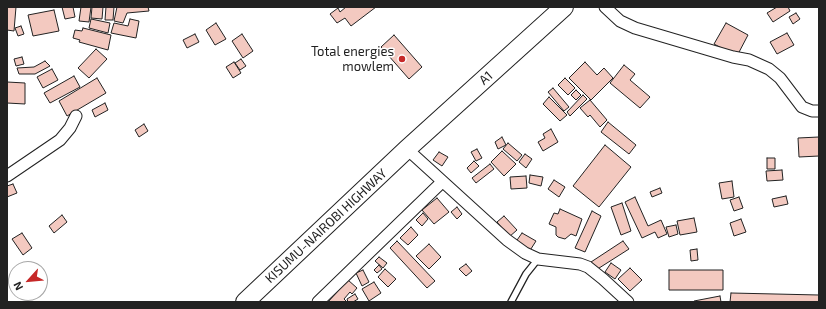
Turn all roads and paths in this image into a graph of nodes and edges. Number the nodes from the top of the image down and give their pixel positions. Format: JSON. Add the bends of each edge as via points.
{"nodes":[{"id":1,"x":564,"y":7,"type":"edge"},
{"id":2,"x":605,"y":7,"type":"edge"},
{"id":3,"x":819,"y":111,"type":"edge"},
{"id":4,"x":76,"y":116,"type":"dead end"},
{"id":5,"x":407,"y":149,"type":"junction"},
{"id":6,"x":7,"y":176,"type":"edge"},
{"id":7,"x":442,"y":182,"type":"junction"},
{"id":8,"x":538,"y":259,"type":"junction"},
{"id":9,"x":624,"y":300,"type":"edge"},
{"id":10,"x":245,"y":302,"type":"edge"},
{"id":11,"x":318,"y":302,"type":"edge"},
{"id":12,"x":511,"y":302,"type":"edge"}],
"edges":[{"from":1,"to":5,"type":"highway","name":"A1","number":"A1"},
{"from":2,"to":3,"type":"street","via":[[620,21],[635,28],[749,60],[769,69],[780,78],[802,107]]},
{"from":4,"to":6,"type":"street","via":[[60,140]]},
{"from":5,"to":7,"type":"street"},
{"from":5,"to":10,"type":"highway","name":"KISUMU-NAIROBI HIGHWAY","number":"A1"},
{"from":7,"to":8,"type":"street","via":[[507,240]]},
{"from":7,"to":11,"type":"street"},
{"from":8,"to":9,"type":"street","via":[[588,267]]},
{"from":8,"to":12,"type":"lane","via":[[526,274]]}]}
